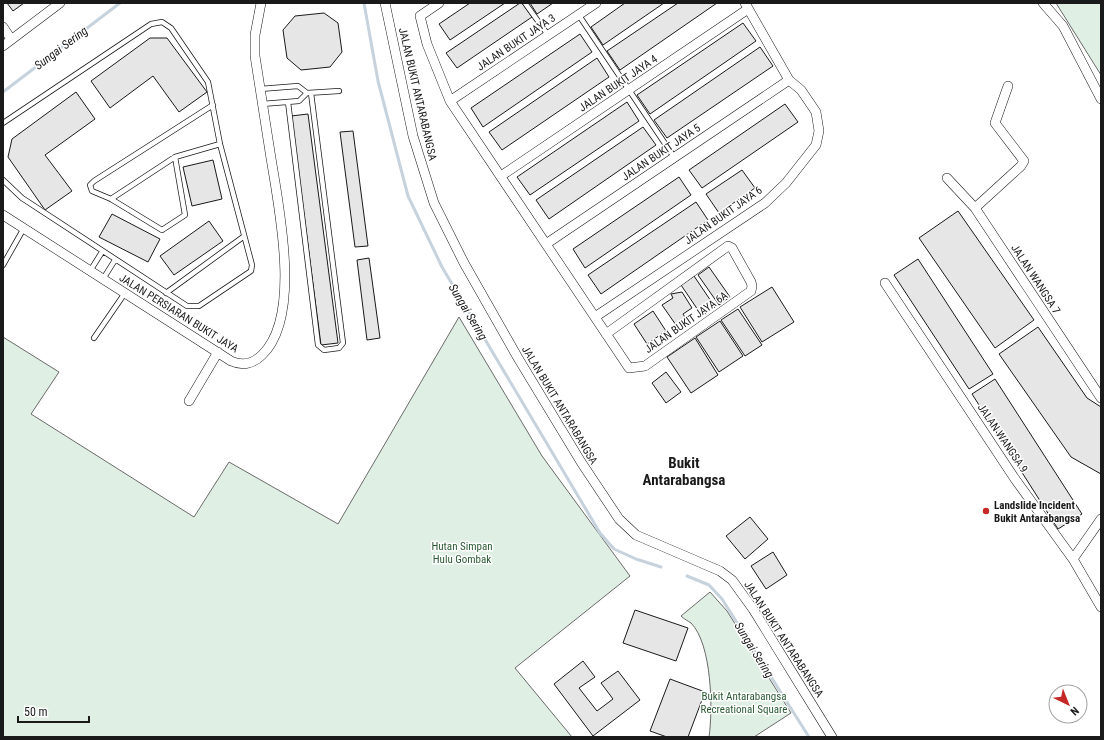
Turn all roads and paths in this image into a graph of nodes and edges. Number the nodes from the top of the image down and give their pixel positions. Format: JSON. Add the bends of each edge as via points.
{"nodes":[{"id":1,"x":60,"y":3,"type":"edge"},
{"id":2,"x":261,"y":3,"type":"edge"},
{"id":3,"x":385,"y":3,"type":"edge"},
{"id":4,"x":439,"y":3,"type":"edge"},
{"id":5,"x":525,"y":3,"type":"edge"},
{"id":6,"x":596,"y":3,"type":"edge"},
{"id":7,"x":1043,"y":3,"type":"edge"},
{"id":8,"x":746,"y":6,"type":"edge"},
{"id":9,"x":578,"y":14,"type":"junction"},
{"id":10,"x":3,"y":27,"type":"edge"},
{"id":11,"x":548,"y":35,"type":"junction"},
{"id":12,"x":11,"y":38,"type":"junction"},
{"id":13,"x":3,"y":46,"type":"edge"},
{"id":14,"x":789,"y":80,"type":"junction"},
{"id":15,"x":1008,"y":86,"type":"dead end"},
{"id":16,"x":260,"y":89,"type":"junction"},
{"id":17,"x":629,"y":89,"type":"junction"},
{"id":18,"x":339,"y":91,"type":"dead end"},
{"id":19,"x":309,"y":93,"type":"junction"},
{"id":20,"x":1101,"y":99,"type":"edge"},
{"id":21,"x":450,"y":101,"type":"junction"},
{"id":22,"x":288,"y":102,"type":"junction"},
{"id":23,"x":262,"y":104,"type":"junction"},
{"id":24,"x":213,"y":106,"type":"junction"},
{"id":25,"x":3,"y":123,"type":"edge"},
{"id":26,"x":220,"y":144,"type":"junction"},
{"id":27,"x":175,"y":156,"type":"junction"},
{"id":28,"x":674,"y":157,"type":"junction"},
{"id":29,"x":501,"y":176,"type":"junction"},
{"id":30,"x":947,"y":178,"type":"dead end"},
{"id":31,"x":3,"y":180,"type":"edge"},
{"id":32,"x":111,"y":199,"type":"junction"},
{"id":33,"x":975,"y":208,"type":"junction"},
{"id":34,"x":3,"y":215,"type":"edge"},
{"id":35,"x":24,"y":228,"type":"junction"},
{"id":36,"x":243,"y":237,"type":"junction"},
{"id":37,"x":546,"y":244,"type":"junction"},
{"id":38,"x":102,"y":252,"type":"junction"},
{"id":39,"x":115,"y":260,"type":"junction"},
{"id":40,"x":3,"y":265,"type":"edge"},
{"id":41,"x":90,"y":271,"type":"junction"},
{"id":42,"x":103,"y":279,"type":"junction"},
{"id":43,"x":885,"y":283,"type":"dead end"},
{"id":44,"x":124,"y":293,"type":"junction"},
{"id":45,"x":166,"y":293,"type":"junction"},
{"id":46,"x":595,"y":317,"type":"junction"},
{"id":47,"x":606,"y":334,"type":"junction"},
{"id":48,"x":94,"y":338,"type":"dead end"},
{"id":49,"x":218,"y":352,"type":"junction"},
{"id":50,"x":1101,"y":398,"type":"edge"},
{"id":51,"x":190,"y":401,"type":"dead end"},
{"id":52,"x":1101,"y":519,"type":"edge"},
{"id":53,"x":1073,"y":559,"type":"junction"},
{"id":54,"x":1101,"y":606,"type":"edge"},
{"id":55,"x":832,"y":737,"type":"edge"}],
"edges":[{"from":1,"to":12,"type":"street"},
{"from":2,"to":16,"type":"street","name":"JALAN PERSIARAN BUKIT JAYA","via":[[255,35]]},
{"from":3,"to":55,"type":"street","name":"JALAN BUKIT ANTARABANGSA","via":[[413,136],[434,203],[464,263],[581,462],[619,519],[636,534],[720,571],[732,580],[776,645]]},
{"from":4,"to":21,"type":"street","via":[[420,16],[427,44]]},
{"from":5,"to":11,"type":"lane"},
{"from":6,"to":9,"type":"street","name":"JALAN BUKIT JAYA 3"},
{"from":7,"to":20,"type":"street","via":[[1063,26]]},
{"from":8,"to":14,"type":"street","name":"JALAN BUKIT JAYA 6"},
{"from":8,"to":17,"type":"street","name":"JALAN BUKIT JAYA 4"},
{"from":9,"to":11,"type":"street","name":"JALAN BUKIT JAYA 3"},
{"from":9,"to":17,"type":"lane"},
{"from":10,"to":12,"type":"street"},
{"from":11,"to":21,"type":"street","name":"JALAN BUKIT JAYA 3"},
{"from":12,"to":13,"type":"street"},
{"from":14,"to":28,"type":"street","name":"JALAN BUKIT JAYA 5"},
{"from":14,"to":46,"type":"street","name":"JALAN BUKIT JAYA 6","via":[[801,90],[816,112],[819,131],[816,145],[790,178],[765,203]]},
{"from":15,"to":33,"type":"street","via":[[995,123],[1024,161]]},
{"from":16,"to":19,"type":"lane","via":[[298,86]]},
{"from":16,"to":23,"type":"street","name":"JALAN PERSIARAN BUKIT JAYA"},
{"from":17,"to":28,"type":"lane"},
{"from":17,"to":29,"type":"street","name":"JALAN BUKIT JAYA 4"},
{"from":18,"to":19,"type":"lane"},
{"from":19,"to":22,"type":"lane","via":[[299,101]]},
{"from":19,"to":22,"type":"lane","via":[[343,343],[340,348],[324,350],[318,345]]},
{"from":21,"to":29,"type":"street"},
{"from":22,"to":23,"type":"lane"},
{"from":23,"to":49,"type":"street","name":"JALAN PERSIARAN BUKIT JAYA","via":[[279,208],[285,270],[283,308],[274,340],[260,357],[242,364],[231,361]]},
{"from":24,"to":25,"type":"lane","via":[[208,82],[170,28],[162,22],[151,24]]},
{"from":24,"to":26,"type":"lane"},
{"from":24,"to":32,"type":"lane","via":[[90,185],[92,191]]},
{"from":26,"to":27,"type":"lane"},
{"from":26,"to":36,"type":"lane"},
{"from":27,"to":32,"type":"lane"},
{"from":27,"to":32,"type":"lane","via":[[185,215],[162,230]]},
{"from":28,"to":37,"type":"street","name":"JALAN BUKIT JAYA 5"},
{"from":29,"to":37,"type":"street"},
{"from":30,"to":33,"type":"street","name":"JALAN WANGSA 7"},
{"from":31,"to":38,"type":"lane","via":[[22,198]]},
{"from":33,"to":50,"type":"street","name":"JALAN WANGSA 7"},
{"from":34,"to":35,"type":"street","name":"JALAN PERSIARAN BUKIT JAYA"},
{"from":35,"to":40,"type":"lane"},
{"from":35,"to":41,"type":"street","name":"JALAN PERSIARAN BUKIT JAYA"},
{"from":36,"to":45,"type":"lane"},
{"from":36,"to":45,"type":"lane","via":[[252,265],[251,271],[245,276],[199,306],[187,306]]},
{"from":37,"to":46,"type":"street"},
{"from":38,"to":39,"type":"lane"},
{"from":38,"to":41,"type":"lane"},
{"from":39,"to":42,"type":"lane"},
{"from":39,"to":45,"type":"lane"},
{"from":41,"to":42,"type":"street","name":"JALAN PERSIARAN BUKIT JAYA"},
{"from":42,"to":44,"type":"street","name":"JALAN PERSIARAN BUKIT JAYA"},
{"from":43,"to":53,"type":"street","name":"JALAN WANGSA 9","via":[[1015,479]]},
{"from":44,"to":48,"type":"lane"},
{"from":44,"to":49,"type":"street","name":"JALAN PERSIARAN BUKIT JAYA"},
{"from":46,"to":47,"type":"street"},
{"from":47,"to":47,"type":"street","name":"JALAN BUKIT JAYA 6A","via":[[728,246],[732,248],[752,286],[751,291],[645,366],[629,368]]},
{"from":49,"to":51,"type":"street"},
{"from":52,"to":53,"type":"street"},
{"from":53,"to":54,"type":"street","name":"JALAN WANGSA 9"}]}
